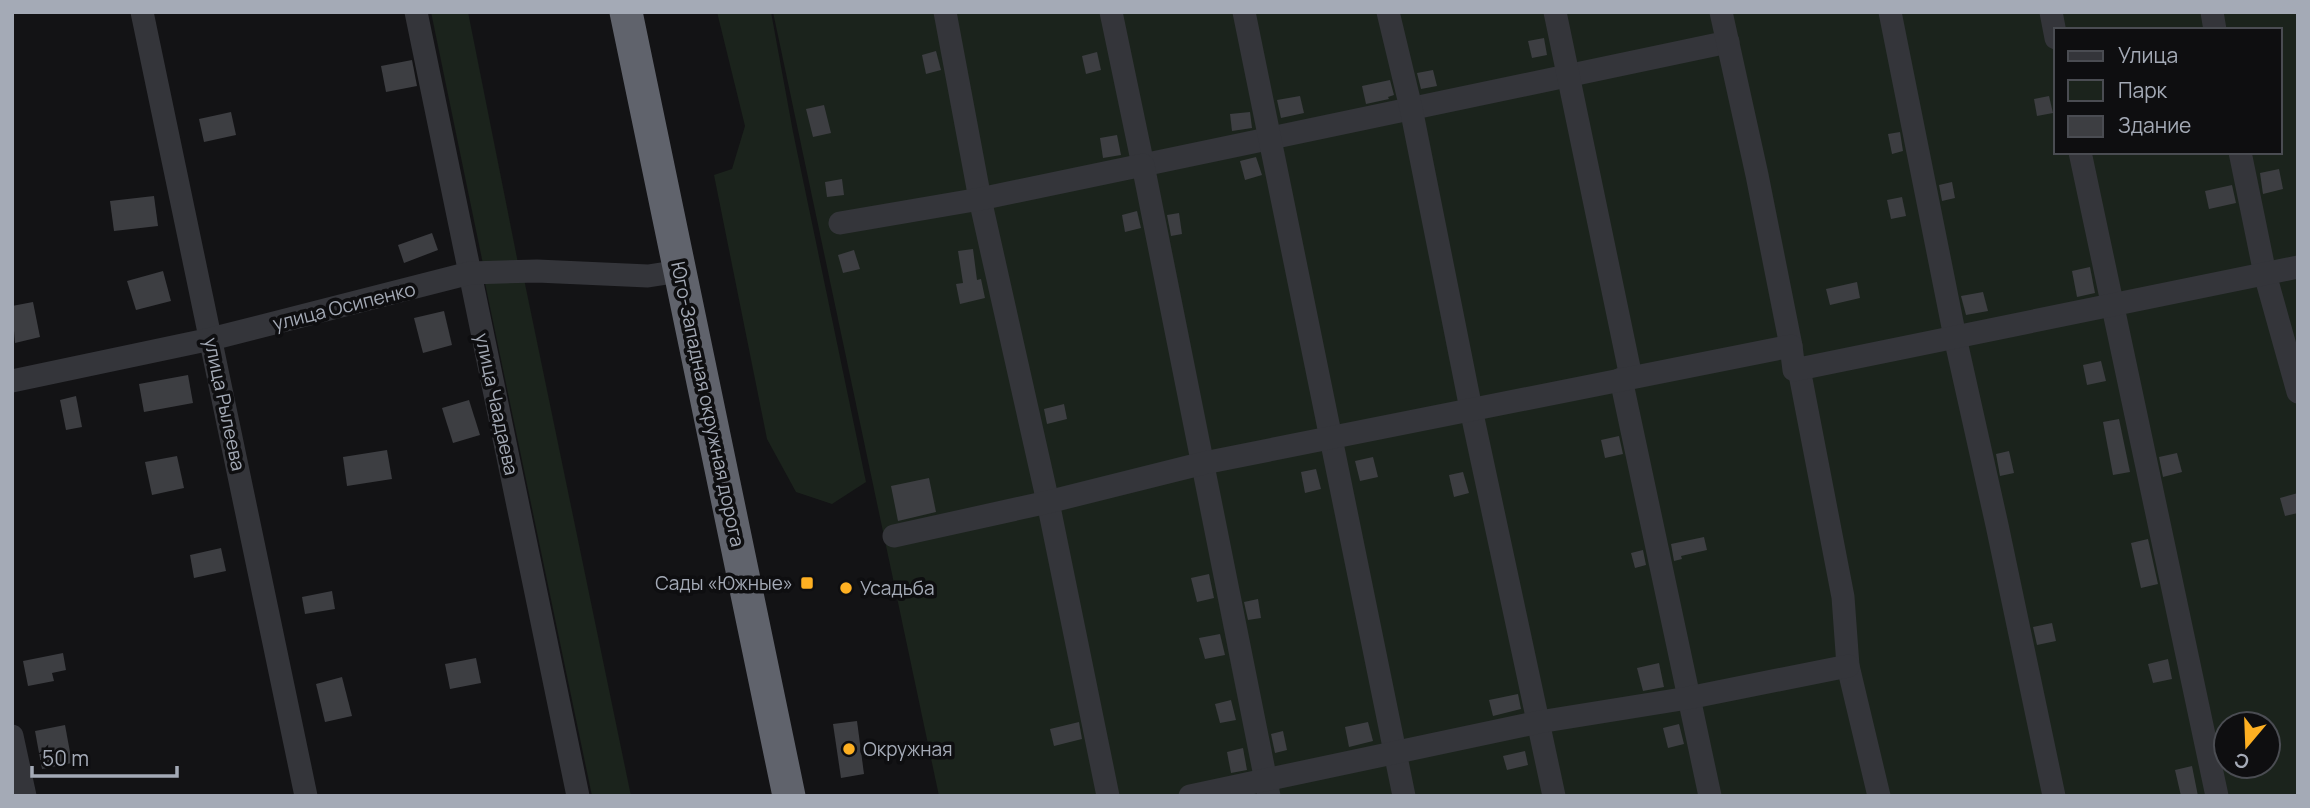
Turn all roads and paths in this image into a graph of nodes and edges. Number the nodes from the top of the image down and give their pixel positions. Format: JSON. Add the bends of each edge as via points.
{"nodes":[{"id":1,"x":142,"y":12,"type":"edge"},
{"id":2,"x":416,"y":12,"type":"edge"},
{"id":3,"x":626,"y":12,"type":"edge"},
{"id":4,"x":945,"y":12,"type":"edge"},
{"id":5,"x":1111,"y":12,"type":"edge"},
{"id":6,"x":1244,"y":12,"type":"edge"},
{"id":7,"x":1388,"y":12,"type":"edge"},
{"id":8,"x":1555,"y":12,"type":"edge"},
{"id":9,"x":1721,"y":12,"type":"edge"},
{"id":10,"x":1890,"y":12,"type":"edge"},
{"id":11,"x":1728,"y":42,"type":"junction"},
{"id":12,"x":1568,"y":75,"type":"junction"},
{"id":13,"x":1411,"y":108,"type":"junction"},
{"id":14,"x":1270,"y":139,"type":"junction"},
{"id":15,"x":2080,"y":154,"type":"edge"},
{"id":16,"x":2240,"y":154,"type":"edge"},
{"id":17,"x":1143,"y":165,"type":"junction"},
{"id":18,"x":980,"y":200,"type":"junction"},
{"id":19,"x":841,"y":223,"type":"dead end"},
{"id":20,"x":2298,"y":267,"type":"edge"},
{"id":21,"x":680,"y":271,"type":"junction"},
{"id":22,"x":470,"y":273,"type":"junction"},
{"id":23,"x":2265,"y":274,"type":"junction"},
{"id":24,"x":2111,"y":305,"type":"junction"},
{"id":25,"x":1955,"y":337,"type":"junction"},
{"id":26,"x":211,"y":339,"type":"junction"},
{"id":27,"x":1791,"y":346,"type":"junction"},
{"id":28,"x":1799,"y":369,"type":"junction"},
{"id":29,"x":1626,"y":378,"type":"junction"},
{"id":30,"x":12,"y":381,"type":"edge"},
{"id":31,"x":2298,"y":392,"type":"edge"},
{"id":32,"x":1471,"y":409,"type":"junction"},
{"id":33,"x":1330,"y":438,"type":"junction"},
{"id":34,"x":1204,"y":463,"type":"junction"},
{"id":35,"x":1048,"y":502,"type":"junction"},
{"id":36,"x":894,"y":536,"type":"dead end"},
{"id":37,"x":1847,"y":666,"type":"junction"},
{"id":38,"x":1688,"y":698,"type":"junction"},
{"id":39,"x":1539,"y":722,"type":"junction"},
{"id":40,"x":12,"y":736,"type":"edge"},
{"id":41,"x":1395,"y":753,"type":"junction"},
{"id":42,"x":1268,"y":788,"type":"edge"},
{"id":43,"x":24,"y":796,"type":"edge"},
{"id":44,"x":306,"y":796,"type":"edge"},
{"id":45,"x":578,"y":796,"type":"edge"},
{"id":46,"x":789,"y":796,"type":"edge"},
{"id":47,"x":1108,"y":796,"type":"edge"},
{"id":48,"x":1190,"y":796,"type":"edge"},
{"id":49,"x":1404,"y":796,"type":"edge"},
{"id":50,"x":1554,"y":796,"type":"edge"},
{"id":51,"x":1710,"y":796,"type":"edge"},
{"id":52,"x":1879,"y":796,"type":"edge"},
{"id":53,"x":2054,"y":796,"type":"edge"},
{"id":54,"x":2217,"y":796,"type":"edge"}],
"edges":[{"from":1,"to":26,"type":"street","name":"улица Рылеева"},
{"from":2,"to":22,"type":"street","name":"улица Чаадаева"},
{"from":3,"to":21,"type":"highway","name":"Юго-Западная окружная дорога"},
{"from":4,"to":18,"type":"street"},
{"from":5,"to":17,"type":"street"},
{"from":6,"to":14,"type":"street"},
{"from":7,"to":13,"type":"street"},
{"from":8,"to":12,"type":"street"},
{"from":9,"to":11,"type":"street"},
{"from":10,"to":25,"type":"street"},
{"from":11,"to":12,"type":"street"},
{"from":11,"to":27,"type":"street"},
{"from":12,"to":13,"type":"street"},
{"from":12,"to":29,"type":"street"},
{"from":13,"to":14,"type":"street"},
{"from":13,"to":32,"type":"street"},
{"from":14,"to":17,"type":"street"},
{"from":14,"to":33,"type":"street"},
{"from":15,"to":24,"type":"street"},
{"from":16,"to":23,"type":"street"},
{"from":17,"to":18,"type":"street"},
{"from":17,"to":34,"type":"street"},
{"from":18,"to":19,"type":"street"},
{"from":18,"to":35,"type":"street"},
{"from":20,"to":23,"type":"street"},
{"from":21,"to":22,"type":"street","name":"улица Осипенко","via":[[648,276]]},
{"from":21,"to":46,"type":"highway","name":"Юго-Западная окружная дорога"},
{"from":22,"to":26,"type":"street","name":"улица Осипенко"},
{"from":22,"to":45,"type":"street","name":"улица Чаадаева"},
{"from":23,"to":24,"type":"street"},
{"from":23,"to":31,"type":"street"},
{"from":24,"to":25,"type":"street"},
{"from":24,"to":54,"type":"street"},
{"from":25,"to":28,"type":"street"},
{"from":25,"to":53,"type":"street"},
{"from":26,"to":30,"type":"street","name":"улица Осипенко"},
{"from":26,"to":44,"type":"street","name":"улица Рылеева"},
{"from":27,"to":28,"type":"street","via":[[1794,370]]},
{"from":27,"to":29,"type":"street"},
{"from":28,"to":37,"type":"street","via":[[1843,597]]},
{"from":29,"to":32,"type":"street"},
{"from":29,"to":38,"type":"street"},
{"from":32,"to":33,"type":"street"},
{"from":32,"to":39,"type":"street"},
{"from":33,"to":34,"type":"street"},
{"from":33,"to":41,"type":"street"},
{"from":34,"to":35,"type":"street"},
{"from":34,"to":42,"type":"street"},
{"from":35,"to":36,"type":"street"},
{"from":35,"to":47,"type":"street"},
{"from":37,"to":38,"type":"street"},
{"from":37,"to":52,"type":"street"},
{"from":38,"to":39,"type":"street"},
{"from":38,"to":51,"type":"street"},
{"from":39,"to":41,"type":"street"},
{"from":39,"to":50,"type":"street"},
{"from":40,"to":43,"type":"street"},
{"from":41,"to":42,"type":"street"},
{"from":41,"to":49,"type":"street"},
{"from":42,"to":48,"type":"street"}]}
